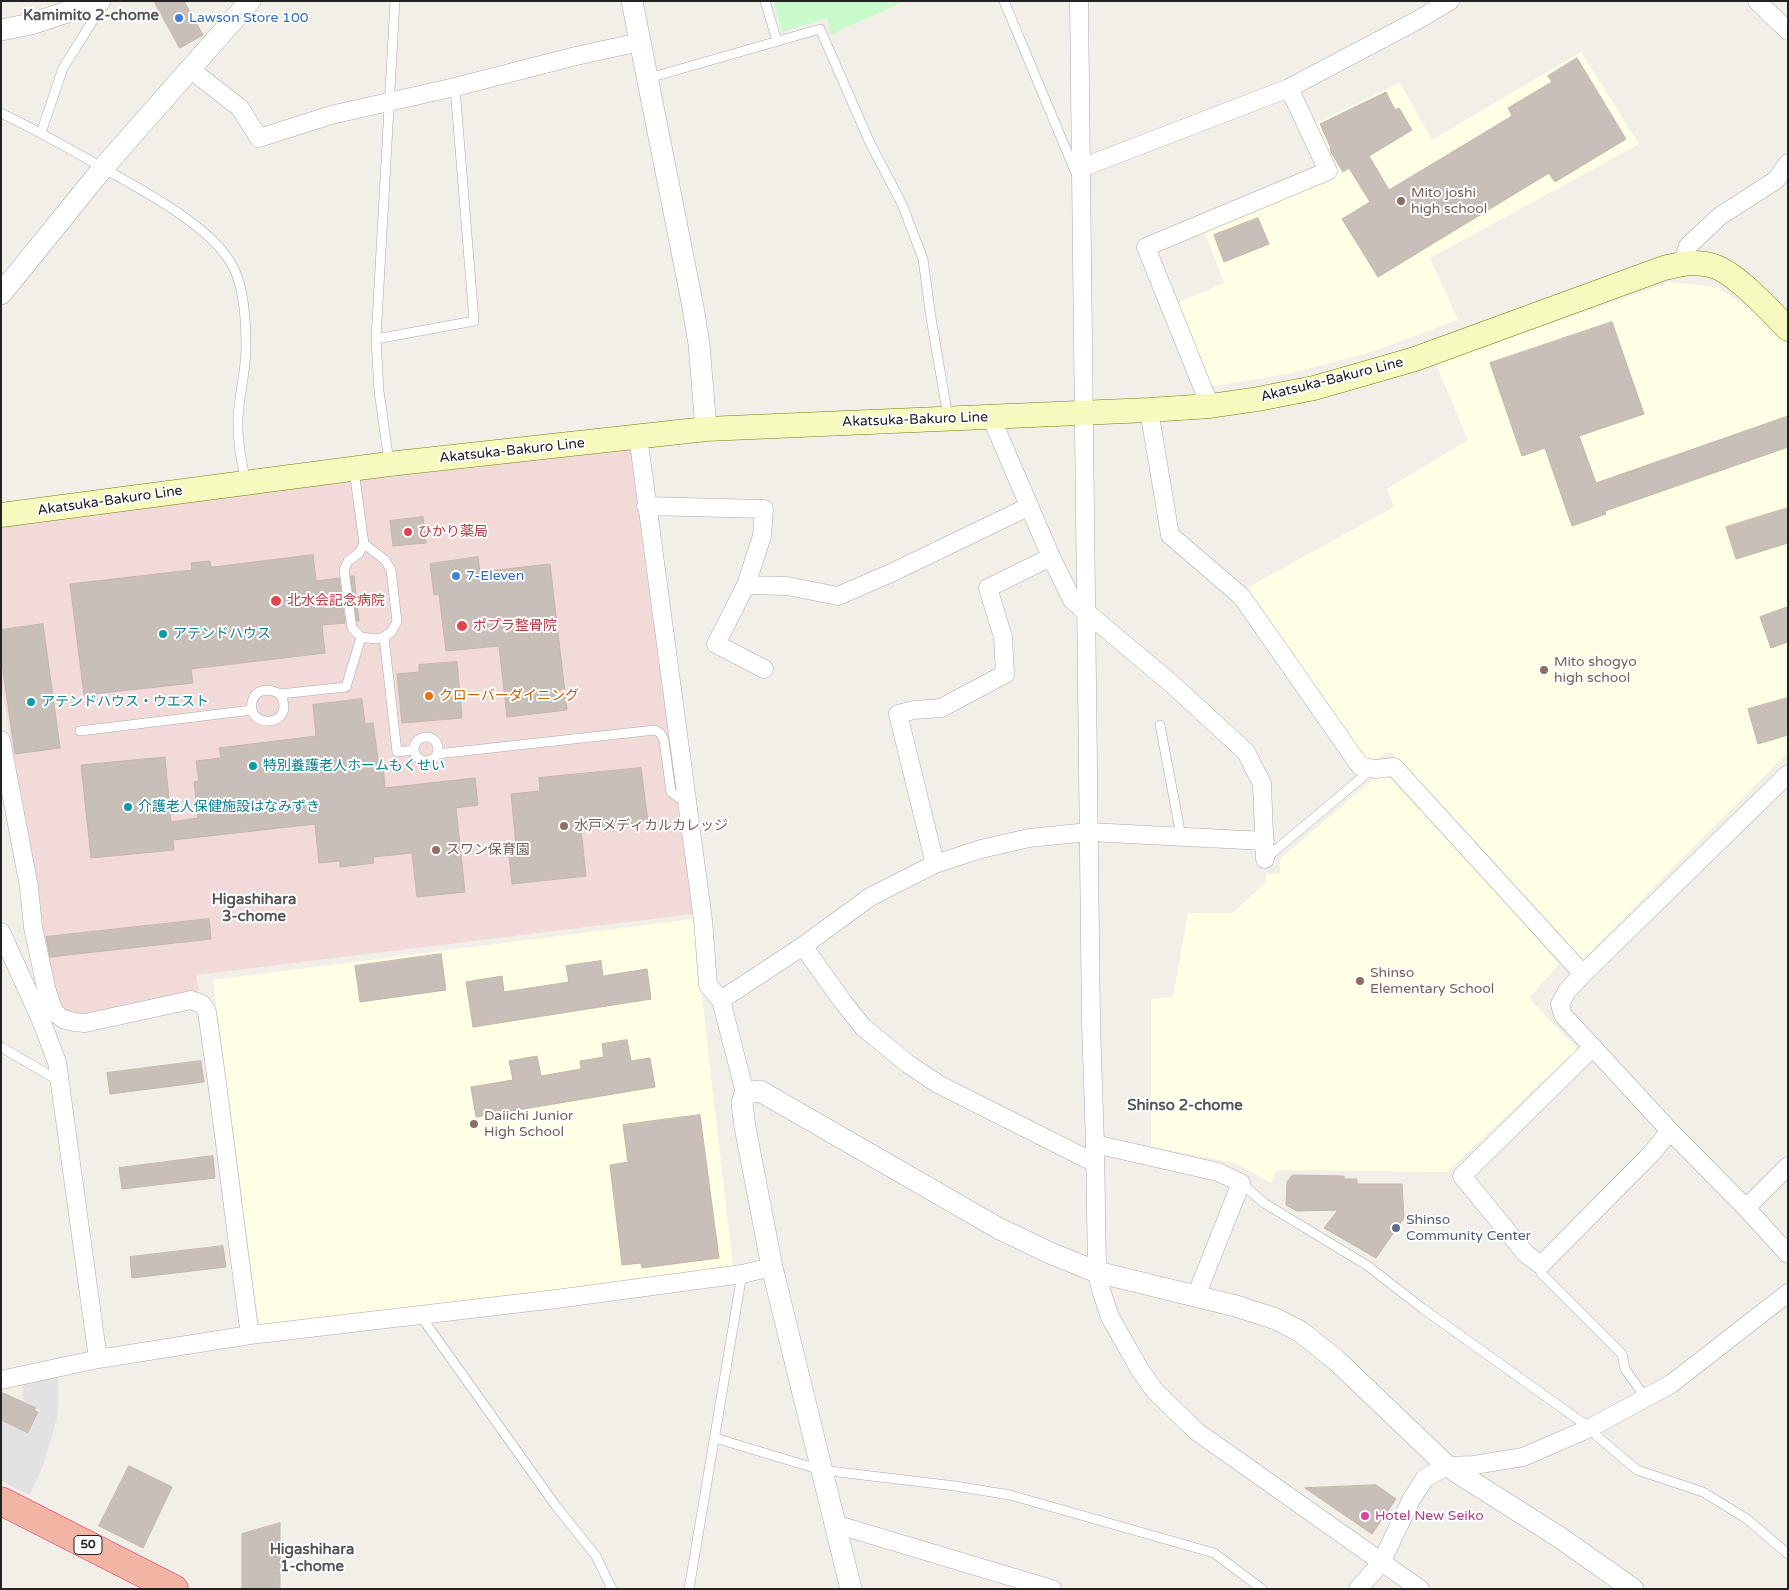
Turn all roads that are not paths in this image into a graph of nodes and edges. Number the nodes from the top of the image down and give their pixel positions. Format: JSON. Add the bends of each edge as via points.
{"nodes":[{"id":1,"x":250,"y":1,"type":"edge"},
{"id":2,"x":395,"y":1,"type":"edge"},
{"id":3,"x":632,"y":1,"type":"edge"},
{"id":4,"x":765,"y":1,"type":"edge"},
{"id":5,"x":1004,"y":1,"type":"edge"},
{"id":6,"x":1079,"y":1,"type":"edge"},
{"id":7,"x":1450,"y":1,"type":"edge"},
{"id":8,"x":1757,"y":1,"type":"edge"},
{"id":9,"x":98,"y":2,"type":"edge"},
{"id":10,"x":1,"y":30,"type":"edge"},
{"id":11,"x":1788,"y":31,"type":"edge"},
{"id":12,"x":777,"y":41,"type":"junction"},
{"id":13,"x":640,"y":42,"type":"junction"},
{"id":14,"x":190,"y":69,"type":"junction"},
{"id":15,"x":649,"y":78,"type":"junction"},
{"id":16,"x":455,"y":87,"type":"junction"},
{"id":17,"x":1289,"y":88,"type":"junction"},
{"id":18,"x":389,"y":102,"type":"junction"},
{"id":19,"x":1,"y":113,"type":"edge"},
{"id":20,"x":42,"y":133,"type":"junction"},
{"id":21,"x":1788,"y":164,"type":"edge"},
{"id":22,"x":103,"y":168,"type":"junction"},
{"id":23,"x":1081,"y":168,"type":"junction"},
{"id":24,"x":1682,"y":264,"type":"junction"},
{"id":25,"x":1,"y":294,"type":"edge"},
{"id":26,"x":1788,"y":329,"type":"edge"},
{"id":27,"x":376,"y":339,"type":"junction"},
{"id":28,"x":1210,"y":406,"type":"junction"},
{"id":29,"x":1149,"y":410,"type":"junction"},
{"id":30,"x":1085,"y":412,"type":"junction"},
{"id":31,"x":990,"y":417,"type":"junction"},
{"id":32,"x":949,"y":419,"type":"junction"},
{"id":33,"x":706,"y":429,"type":"junction"},
{"id":34,"x":638,"y":436,"type":"junction"},
{"id":35,"x":389,"y":464,"type":"junction"},
{"id":36,"x":354,"y":469,"type":"junction"},
{"id":37,"x":246,"y":483,"type":"junction"},
{"id":38,"x":646,"y":506,"type":"junction"},
{"id":39,"x":1028,"y":507,"type":"junction"},
{"id":40,"x":1,"y":515,"type":"edge"},
{"id":41,"x":364,"y":544,"type":"junction"},
{"id":42,"x":1050,"y":557,"type":"junction"},
{"id":43,"x":746,"y":585,"type":"junction"},
{"id":44,"x":1087,"y":611,"type":"junction"},
{"id":45,"x":361,"y":636,"type":"junction"},
{"id":46,"x":384,"y":637,"type":"junction"},
{"id":47,"x":764,"y":669,"type":"dead end"},
{"id":48,"x":280,"y":694,"type":"junction"},
{"id":49,"x":252,"y":710,"type":"junction"},
{"id":50,"x":1160,"y":724,"type":"dead end"},
{"id":51,"x":80,"y":731,"type":"dead end"},
{"id":52,"x":1,"y":740,"type":"edge"},
{"id":53,"x":413,"y":750,"type":"junction"},
{"id":54,"x":437,"y":754,"type":"junction"},
{"id":55,"x":1373,"y":768,"type":"junction"},
{"id":56,"x":1788,"y":774,"type":"edge"},
{"id":57,"x":686,"y":798,"type":"junction"},
{"id":58,"x":1089,"y":832,"type":"junction"},
{"id":59,"x":1181,"y":836,"type":"junction"},
{"id":60,"x":1266,"y":841,"type":"junction"},
{"id":61,"x":1265,"y":860,"type":"joint"},
{"id":62,"x":935,"y":864,"type":"junction"},
{"id":63,"x":1,"y":932,"type":"edge"},
{"id":64,"x":803,"y":946,"type":"junction"},
{"id":65,"x":1583,"y":974,"type":"junction"},
{"id":66,"x":721,"y":1000,"type":"junction"},
{"id":67,"x":1,"y":1047,"type":"edge"},
{"id":68,"x":1593,"y":1047,"type":"junction"},
{"id":69,"x":61,"y":1083,"type":"junction"},
{"id":70,"x":745,"y":1093,"type":"junction"},
{"id":71,"x":1670,"y":1131,"type":"junction"},
{"id":72,"x":1095,"y":1144,"type":"junction"},
{"id":73,"x":1095,"y":1163,"type":"junction"},
{"id":74,"x":1788,"y":1166,"type":"edge"},
{"id":75,"x":1241,"y":1183,"type":"junction"},
{"id":76,"x":1746,"y":1208,"type":"junction"},
{"id":77,"x":1788,"y":1254,"type":"edge"},
{"id":78,"x":1541,"y":1265,"type":"junction"},
{"id":79,"x":772,"y":1267,"type":"junction"},
{"id":80,"x":1097,"y":1272,"type":"junction"},
{"id":81,"x":742,"y":1274,"type":"junction"},
{"id":82,"x":1788,"y":1293,"type":"edge"},
{"id":83,"x":1196,"y":1296,"type":"junction"},
{"id":84,"x":420,"y":1315,"type":"junction"},
{"id":85,"x":250,"y":1335,"type":"junction"},
{"id":86,"x":98,"y":1359,"type":"junction"},
{"id":87,"x":1,"y":1380,"type":"edge"},
{"id":88,"x":1645,"y":1397,"type":"junction"},
{"id":89,"x":1590,"y":1428,"type":"junction"},
{"id":90,"x":715,"y":1438,"type":"junction"},
{"id":91,"x":1447,"y":1466,"type":"junction"},
{"id":92,"x":821,"y":1470,"type":"junction"},
{"id":93,"x":1,"y":1501,"type":"edge"},
{"id":94,"x":835,"y":1524,"type":"junction"},
{"id":95,"x":1788,"y":1554,"type":"edge"},
{"id":96,"x":1381,"y":1563,"type":"junction"},
{"id":97,"x":1020,"y":1584,"type":"edge"},
{"id":98,"x":174,"y":1589,"type":"edge"},
{"id":99,"x":612,"y":1589,"type":"edge"},
{"id":100,"x":689,"y":1589,"type":"edge"},
{"id":101,"x":852,"y":1589,"type":"edge"},
{"id":102,"x":1052,"y":1589,"type":"edge"},
{"id":103,"x":1262,"y":1589,"type":"edge"},
{"id":104,"x":1358,"y":1589,"type":"edge"},
{"id":105,"x":1420,"y":1589,"type":"edge"},
{"id":106,"x":1633,"y":1589,"type":"edge"}],
"edges":[{"from":1,"to":14,"type":"street"},
{"from":2,"to":18,"type":"lane"},
{"from":3,"to":13,"type":"street"},
{"from":4,"to":12,"type":"lane"},
{"from":5,"to":23,"type":"lane","via":[[1075,171]]},
{"from":6,"to":23,"type":"street"},
{"from":7,"to":17,"type":"street"},
{"from":8,"to":11,"type":"street"},
{"from":9,"to":10,"type":"street"},
{"from":9,"to":20,"type":"lane","via":[[92,22],[63,68]]},
{"from":12,"to":15,"type":"lane"},
{"from":12,"to":32,"type":"lane","via":[[820,30],[870,143],[902,204],[923,259]]},
{"from":13,"to":15,"type":"street"},
{"from":13,"to":16,"type":"street"},
{"from":14,"to":18,"type":"street","via":[[240,108],[259,138],[331,115]]},
{"from":14,"to":22,"type":"street"},
{"from":15,"to":33,"type":"street","via":[[694,307]]},
{"from":16,"to":18,"type":"street"},
{"from":16,"to":27,"type":"lane","via":[[474,321]]},
{"from":17,"to":23,"type":"street"},
{"from":17,"to":28,"type":"street","via":[[1328,171],[1146,247]]},
{"from":18,"to":27,"type":"lane"},
{"from":19,"to":20,"type":"lane"},
{"from":20,"to":22,"type":"lane"},
{"from":21,"to":24,"type":"street","via":[[1776,180],[1720,216],[1688,246]]},
{"from":22,"to":25,"type":"street"},
{"from":22,"to":37,"type":"lane","via":[[169,206],[219,246],[231,262],[242,295],[246,347],[238,418],[239,452]]},
{"from":23,"to":30,"type":"street"},
{"from":24,"to":26,"type":"main road","name":"Akatsuka-Bakuro Line","via":[[1713,265],[1733,276]]},
{"from":24,"to":28,"type":"main road","name":"Akatsuka-Bakuro Line","via":[[1415,359],[1314,388]]},
{"from":27,"to":35,"type":"lane"},
{"from":28,"to":29,"type":"main road","name":"Akatsuka-Bakuro Line"},
{"from":29,"to":30,"type":"main road","name":"Akatsuka-Bakuro Line"},
{"from":29,"to":55,"type":"street","via":[[1170,535],[1242,597],[1360,766]]},
{"from":30,"to":31,"type":"main road","name":"Akatsuka-Bakuro Line"},
{"from":30,"to":44,"type":"street"},
{"from":31,"to":32,"type":"main road","name":"Akatsuka-Bakuro Line"},
{"from":31,"to":39,"type":"street"},
{"from":32,"to":33,"type":"main road","name":"Akatsuka-Bakuro Line"},
{"from":33,"to":34,"type":"main road","name":"Akatsuka-Bakuro Line"},
{"from":34,"to":35,"type":"main road","name":"Akatsuka-Bakuro Line"},
{"from":34,"to":38,"type":"street"},
{"from":35,"to":36,"type":"main road","name":"Akatsuka-Bakuro Line"},
{"from":36,"to":37,"type":"main road","name":"Akatsuka-Bakuro Line"},
{"from":36,"to":41,"type":"lane"},
{"from":37,"to":40,"type":"main road","name":"Akatsuka-Bakuro Line"},
{"from":38,"to":43,"type":"street","via":[[764,509],[762,536]]},
{"from":38,"to":57,"type":"street"},
{"from":39,"to":42,"type":"street"},
{"from":39,"to":43,"type":"street","via":[[838,596],[786,586]]},
{"from":41,"to":45,"type":"lane","via":[[344,570],[352,628]]},
{"from":41,"to":46,"type":"lane","via":[[385,560],[391,570],[397,622]]},
{"from":42,"to":44,"type":"street","via":[[1072,600]]},
{"from":42,"to":62,"type":"street","via":[[988,588],[1003,637],[1005,674],[941,708],[898,714]]},
{"from":43,"to":47,"type":"street","via":[[716,644]]},
{"from":44,"to":58,"type":"street"},
{"from":44,"to":60,"type":"street","via":[[1246,752],[1262,784]]},
{"from":45,"to":46,"type":"lane","via":[[367,639]]},
{"from":45,"to":48,"type":"lane","via":[[346,687]]},
{"from":46,"to":53,"type":"lane","via":[[397,752]]},
{"from":48,"to":49,"type":"lane","via":[[273,690],[258,692],[253,698]]},
{"from":48,"to":49,"type":"lane","via":[[284,709],[274,720],[266,722],[259,719]]},
{"from":49,"to":51,"type":"lane"},
{"from":50,"to":59,"type":"lane"},
{"from":52,"to":85,"type":"street","via":[[29,887],[33,927],[54,1012],[74,1022],[85,1023],[192,1000],[202,1004],[207,1012]]},
{"from":53,"to":54,"type":"lane","via":[[418,760],[424,762]]},
{"from":53,"to":54,"type":"lane","via":[[417,740],[427,737],[436,743]]},
{"from":54,"to":57,"type":"lane","via":[[655,730],[664,740],[671,792],[679,798]]},
{"from":55,"to":61,"type":"lane"},
{"from":55,"to":65,"type":"street","via":[[1394,767]]},
{"from":56,"to":65,"type":"street"},
{"from":57,"to":66,"type":"street","via":[[708,985]]},
{"from":58,"to":59,"type":"street"},
{"from":58,"to":62,"type":"street","via":[[1029,838]]},
{"from":58,"to":72,"type":"street"},
{"from":59,"to":60,"type":"street"},
{"from":60,"to":61,"type":"street"},
{"from":62,"to":64,"type":"street","via":[[870,897]]},
{"from":63,"to":69,"type":"street","via":[[41,1020],[57,1062]]},
{"from":64,"to":66,"type":"street"},
{"from":64,"to":73,"type":"street","via":[[863,1028],[908,1064],[946,1089]]},
{"from":65,"to":68,"type":"street","via":[[1560,1004],[1563,1015]]},
{"from":66,"to":70,"type":"street"},
{"from":67,"to":69,"type":"lane"},
{"from":68,"to":71,"type":"street"},
{"from":68,"to":78,"type":"street","via":[[1462,1176],[1526,1254]]},
{"from":69,"to":86,"type":"street"},
{"from":70,"to":79,"type":"street","via":[[742,1103],[745,1127]]},
{"from":70,"to":80,"type":"street","via":[[760,1091],[998,1228]]},
{"from":71,"to":76,"type":"street"},
{"from":71,"to":78,"type":"street"},
{"from":72,"to":73,"type":"street"},
{"from":72,"to":75,"type":"street","via":[[1218,1172]]},
{"from":73,"to":80,"type":"street"},
{"from":74,"to":76,"type":"street"},
{"from":75,"to":83,"type":"street"},
{"from":75,"to":89,"type":"lane","via":[[1264,1203],[1368,1266]]},
{"from":76,"to":77,"type":"street"},
{"from":78,"to":88,"type":"lane","via":[[1541,1273],[1622,1354],[1625,1369]]},
{"from":79,"to":81,"type":"street"},
{"from":79,"to":92,"type":"street"},
{"from":80,"to":83,"type":"street"},
{"from":80,"to":96,"type":"street","via":[[1110,1317],[1154,1391],[1196,1431]]},
{"from":81,"to":84,"type":"street"},
{"from":81,"to":90,"type":"lane"},
{"from":82,"to":88,"type":"street","via":[[1671,1384]]},
{"from":83,"to":91,"type":"street","via":[[1236,1306],[1301,1332],[1336,1360]]},
{"from":84,"to":85,"type":"street"},
{"from":84,"to":99,"type":"lane","via":[[556,1506],[596,1556]]},
{"from":85,"to":86,"type":"street"},
{"from":86,"to":87,"type":"street"},
{"from":88,"to":89,"type":"street"},
{"from":89,"to":91,"type":"street","via":[[1523,1457]]},
{"from":89,"to":95,"type":"lane","via":[[1637,1470],[1704,1492],[1747,1519]]},
{"from":90,"to":92,"type":"lane"},
{"from":90,"to":100,"type":"lane"},
{"from":91,"to":96,"type":"street","via":[[1425,1478]]},
{"from":91,"to":106,"type":"street","via":[[1560,1537]]},
{"from":92,"to":94,"type":"street"},
{"from":92,"to":103,"type":"lane","via":[[1010,1495],[1214,1552]]},
{"from":93,"to":98,"type":"highway","number":"50"},
{"from":94,"to":97,"type":"street"},
{"from":94,"to":101,"type":"street"},
{"from":96,"to":104,"type":"street"},
{"from":96,"to":105,"type":"street"},
{"from":97,"to":102,"type":"street"}]}
